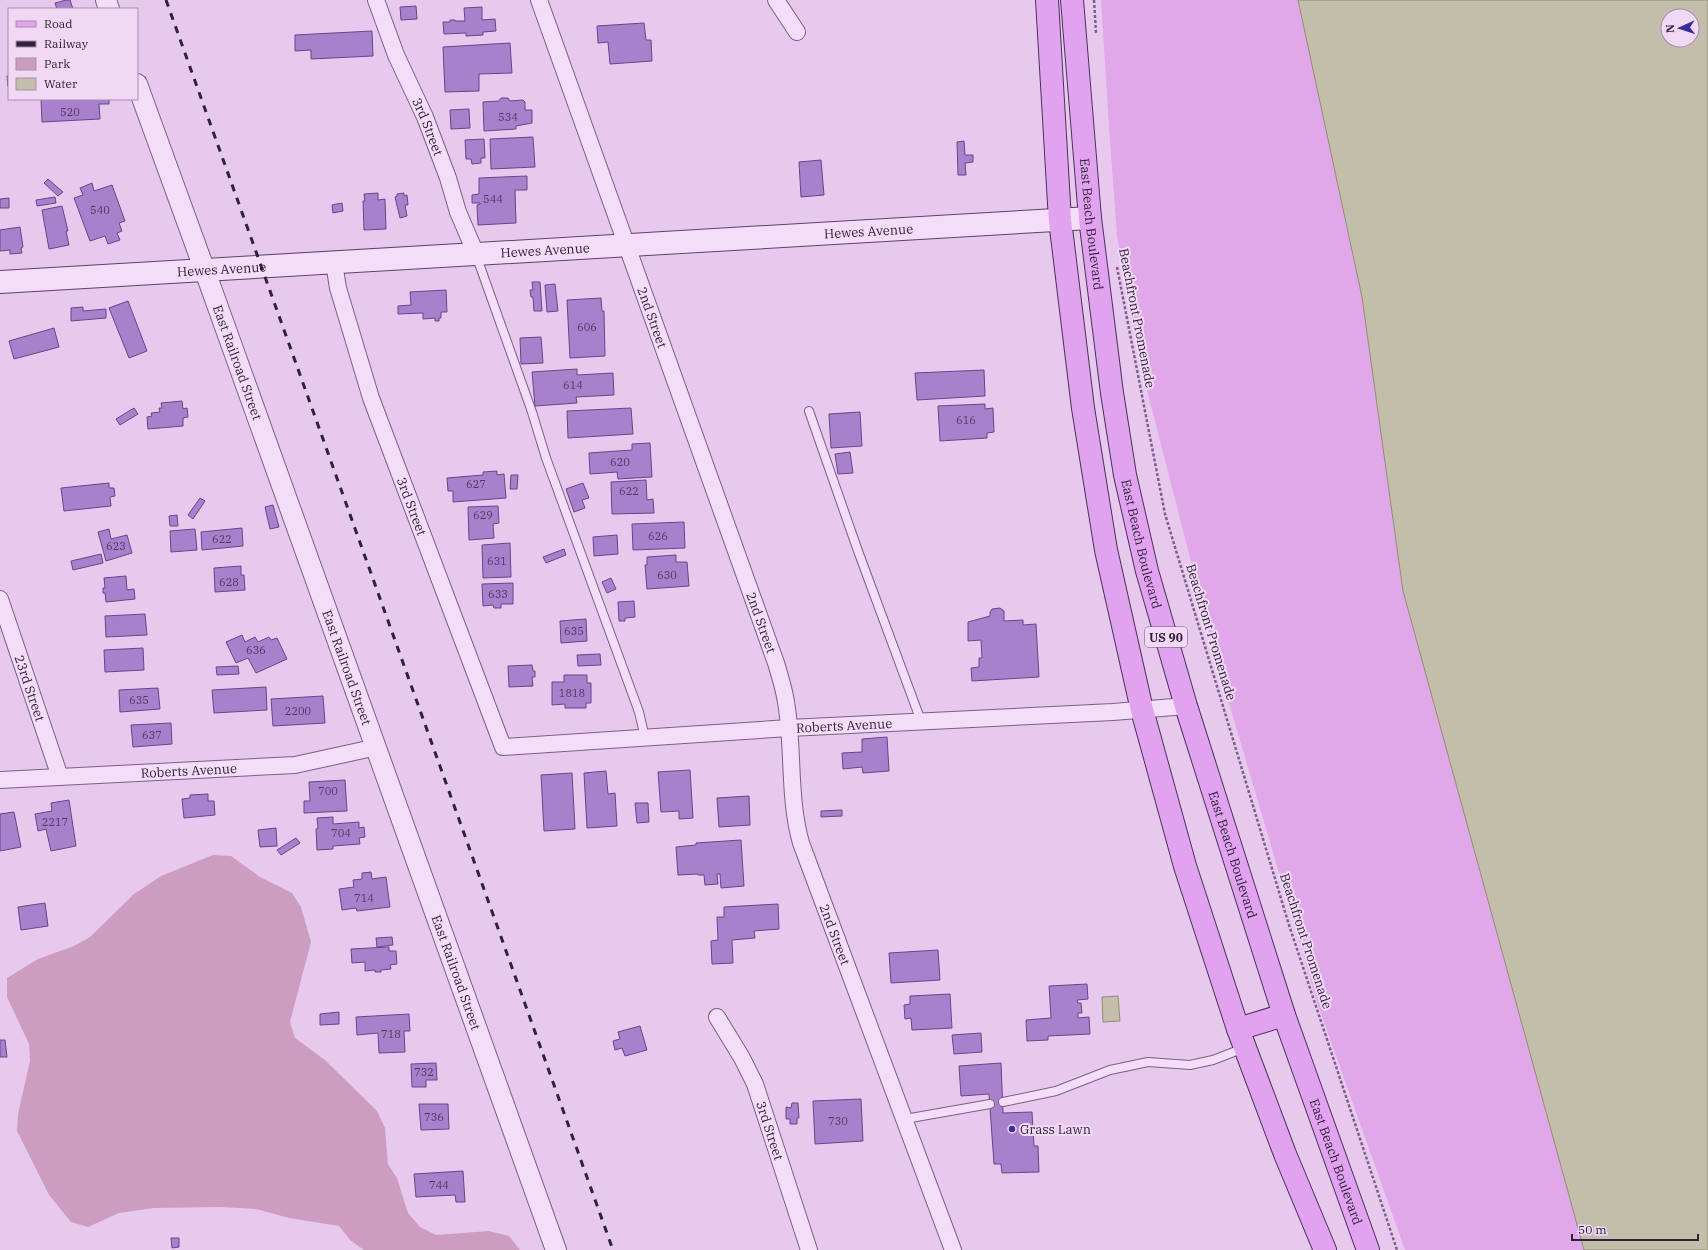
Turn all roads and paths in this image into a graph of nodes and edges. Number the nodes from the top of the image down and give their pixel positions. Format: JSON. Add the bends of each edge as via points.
{"nodes":[{"id":1,"x":376,"y":0,"type":"edge"},
{"id":2,"x":539,"y":0,"type":"edge"},
{"id":3,"x":776,"y":0,"type":"edge"},
{"id":4,"x":1047,"y":0,"type":"edge"},
{"id":5,"x":1072,"y":0,"type":"edge"},
{"id":6,"x":1094,"y":0,"type":"edge"},
{"id":7,"x":797,"y":32,"type":"dead end"},
{"id":8,"x":1096,"y":38,"type":"dead end"},
{"id":9,"x":138,"y":87,"type":"edge"},
{"id":10,"x":1090,"y":218,"type":"junction"},
{"id":11,"x":1060,"y":220,"type":"junction"},
{"id":12,"x":625,"y":246,"type":"junction"},
{"id":13,"x":476,"y":254,"type":"junction"},
{"id":14,"x":1116,"y":261,"type":"dead end"},
{"id":15,"x":334,"y":263,"type":"junction"},
{"id":16,"x":205,"y":271,"type":"junction"},
{"id":17,"x":0,"y":282,"type":"edge"},
{"id":18,"x":809,"y":411,"type":"dead end"},
{"id":19,"x":0,"y":599,"type":"edge"},
{"id":20,"x":1186,"y":706,"type":"junction"},
{"id":21,"x":1142,"y":710,"type":"junction"},
{"id":22,"x":921,"y":721,"type":"junction"},
{"id":23,"x":789,"y":728,"type":"junction"},
{"id":24,"x":645,"y":738,"type":"junction"},
{"id":25,"x":376,"y":747,"type":"junction"},
{"id":26,"x":503,"y":747,"type":"joint"},
{"id":27,"x":60,"y":777,"type":"junction"},
{"id":28,"x":0,"y":780,"type":"edge"},
{"id":29,"x":1284,"y":1015,"type":"junction"},
{"id":30,"x":717,"y":1017,"type":"dead end"},
{"id":31,"x":1241,"y":1038,"type":"junction"},
{"id":32,"x":1003,"y":1102,"type":"dead end"},
{"id":33,"x":990,"y":1104,"type":"dead end"},
{"id":34,"x":905,"y":1120,"type":"junction"},
{"id":35,"x":556,"y":1250,"type":"edge"},
{"id":36,"x":809,"y":1250,"type":"edge"},
{"id":37,"x":953,"y":1250,"type":"edge"},
{"id":38,"x":1325,"y":1250,"type":"edge"},
{"id":39,"x":1368,"y":1250,"type":"edge"},
{"id":40,"x":1397,"y":1250,"type":"edge"}],
"edges":[{"from":1,"to":13,"type":"street","name":"3rd Street","via":[[396,55],[425,117],[458,212]]},
{"from":2,"to":12,"type":"street","name":"2nd Street"},
{"from":3,"to":7,"type":"street"},
{"from":4,"to":11,"type":"main road","number":"US 90"},
{"from":5,"to":10,"type":"main road","name":"East Beach Boulevard","number":"US 90"},
{"from":6,"to":8,"type":"path"},
{"from":9,"to":16,"type":"street","name":"East Railroad Street"},
{"from":10,"to":11,"type":"main road","name":"Hewes Avenue"},
{"from":10,"to":20,"type":"main road","name":"East Beach Boulevard","number":"US 90","via":[[1112,394],[1125,474],[1147,571]]},
{"from":11,"to":12,"type":"main road","name":"Hewes Avenue"},
{"from":11,"to":21,"type":"main road","number":"US 90","via":[[1083,408],[1106,550]]},
{"from":12,"to":13,"type":"main road","name":"Hewes Avenue"},
{"from":12,"to":23,"type":"street","name":"2nd Street","via":[[776,663],[786,702]]},
{"from":13,"to":15,"type":"main road","name":"Hewes Avenue"},
{"from":13,"to":24,"type":"lane","via":[[546,458],[639,712]]},
{"from":14,"to":40,"type":"path","name":"Beachfront Promenade","via":[[1164,514],[1289,925]]},
{"from":15,"to":16,"type":"main road","name":"Hewes Avenue"},
{"from":15,"to":26,"type":"street","name":"3rd Street","via":[[338,288],[371,398]]},
{"from":16,"to":17,"type":"main road","name":"Hewes Avenue"},
{"from":16,"to":25,"type":"street","name":"East Railroad Street"},
{"from":18,"to":22,"type":"lane"},
{"from":19,"to":27,"type":"street","name":"23rd Street"},
{"from":20,"to":21,"type":"street","name":"Roberts Avenue"},
{"from":20,"to":29,"type":"main road","name":"East Beach Boulevard","number":"US 90"},
{"from":21,"to":22,"type":"street","name":"Roberts Avenue"},
{"from":21,"to":31,"type":"main road","number":"US 90","via":[[1185,866]]},
{"from":22,"to":23,"type":"street","name":"Roberts Avenue"},
{"from":23,"to":24,"type":"street","name":"Roberts Avenue"},
{"from":23,"to":34,"type":"street","name":"2nd Street","via":[[794,805],[800,838]]},
{"from":24,"to":26,"type":"street","name":"Roberts Avenue"},
{"from":25,"to":27,"type":"street","name":"Roberts Avenue","via":[[295,765]]},
{"from":25,"to":35,"type":"street","name":"East Railroad Street"},
{"from":27,"to":28,"type":"street","name":"Roberts Avenue"},
{"from":29,"to":31,"type":"main road"},
{"from":29,"to":39,"type":"main road","name":"East Beach Boulevard","number":"US 90"},
{"from":30,"to":36,"type":"street","name":"3rd Street","via":[[755,1084]]},
{"from":31,"to":32,"type":"lane","via":[[1213,1060],[1190,1065],[1148,1062],[1133,1065],[1110,1070],[1056,1091]]},
{"from":31,"to":38,"type":"main road","number":"US 90"},
{"from":33,"to":34,"type":"lane"},
{"from":34,"to":37,"type":"street","name":"2nd Street"}]}
